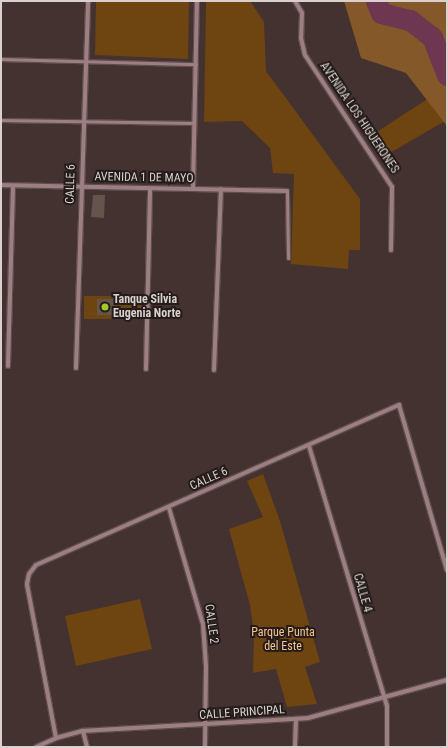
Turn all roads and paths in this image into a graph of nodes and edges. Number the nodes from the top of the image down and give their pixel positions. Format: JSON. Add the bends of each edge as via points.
{"nodes":[{"id":1,"x":88,"y":1,"type":"edge"},
{"id":2,"x":197,"y":1,"type":"edge"},
{"id":3,"x":295,"y":1,"type":"edge"},
{"id":4,"x":1,"y":59,"type":"edge"},
{"id":5,"x":86,"y":60,"type":"junction"},
{"id":6,"x":196,"y":64,"type":"junction"},
{"id":7,"x":1,"y":120,"type":"edge"},
{"id":8,"x":84,"y":122,"type":"junction"},
{"id":9,"x":194,"y":123,"type":"junction"},
{"id":10,"x":1,"y":185,"type":"edge"},
{"id":11,"x":13,"y":186,"type":"junction"},
{"id":12,"x":81,"y":187,"type":"junction"},
{"id":13,"x":150,"y":189,"type":"junction"},
{"id":14,"x":193,"y":189,"type":"junction"},
{"id":15,"x":221,"y":189,"type":"junction"},
{"id":16,"x":287,"y":191,"type":"joint"},
{"id":17,"x":391,"y":250,"type":"dead end"},
{"id":18,"x":288,"y":258,"type":"dead end"},
{"id":19,"x":8,"y":366,"type":"dead end"},
{"id":20,"x":76,"y":368,"type":"dead end"},
{"id":21,"x":146,"y":369,"type":"dead end"},
{"id":22,"x":214,"y":370,"type":"dead end"},
{"id":23,"x":309,"y":446,"type":"junction"},
{"id":24,"x":169,"y":508,"type":"junction"},
{"id":25,"x":447,"y":570,"type":"edge"},
{"id":26,"x":447,"y":680,"type":"edge"},
{"id":27,"x":384,"y":699,"type":"junction"},
{"id":28,"x":296,"y":719,"type":"junction"},
{"id":29,"x":205,"y":725,"type":"junction"},
{"id":30,"x":83,"y":731,"type":"junction"},
{"id":31,"x":56,"y":738,"type":"junction"},
{"id":32,"x":36,"y":747,"type":"edge"},
{"id":33,"x":87,"y":747,"type":"edge"},
{"id":34,"x":205,"y":747,"type":"edge"},
{"id":35,"x":295,"y":747,"type":"edge"},
{"id":36,"x":387,"y":747,"type":"edge"}],
"edges":[{"from":1,"to":5,"type":"street","name":"CALLE 6"},
{"from":2,"to":6,"type":"street"},
{"from":3,"to":17,"type":"street","name":"AVENIDA LOS HIGUERONES","via":[[302,13],[301,38],[305,55],[392,187]]},
{"from":4,"to":5,"type":"lane"},
{"from":5,"to":6,"type":"lane"},
{"from":5,"to":8,"type":"street","name":"CALLE 6"},
{"from":6,"to":9,"type":"street"},
{"from":7,"to":8,"type":"lane"},
{"from":8,"to":9,"type":"lane"},
{"from":8,"to":12,"type":"street","name":"CALLE 6"},
{"from":9,"to":14,"type":"street"},
{"from":10,"to":11,"type":"street","name":"AVENIDA 1 DE MAYO"},
{"from":11,"to":12,"type":"street","name":"AVENIDA 1 DE MAYO"},
{"from":11,"to":19,"type":"street"},
{"from":12,"to":13,"type":"street","name":"AVENIDA 1 DE MAYO"},
{"from":12,"to":20,"type":"street","name":"CALLE 6"},
{"from":13,"to":14,"type":"street","name":"AVENIDA 1 DE MAYO"},
{"from":13,"to":21,"type":"street"},
{"from":14,"to":15,"type":"street","name":"AVENIDA 1 DE MAYO"},
{"from":15,"to":16,"type":"street","name":"AVENIDA 1 DE MAYO"},
{"from":15,"to":22,"type":"street"},
{"from":16,"to":18,"type":"lane"},
{"from":23,"to":24,"type":"street","name":"CALLE 6"},
{"from":23,"to":25,"type":"street","name":"CALLE 6","via":[[399,405]]},
{"from":23,"to":27,"type":"street","name":"CALLE 4"},
{"from":24,"to":29,"type":"street","name":"CALLE 2","via":[[203,624]]},
{"from":24,"to":31,"type":"street","name":"CALLE 6","via":[[36,565],[29,574],[27,584]]},
{"from":26,"to":27,"type":"street","name":"CALLE PRINCIPAL"},
{"from":27,"to":28,"type":"street","name":"CALLE PRINCIPAL"},
{"from":27,"to":36,"type":"street","name":"CALLE 4","via":[[388,712]]},
{"from":28,"to":29,"type":"street","name":"CALLE PRINCIPAL"},
{"from":28,"to":35,"type":"street"},
{"from":29,"to":30,"type":"street","name":"CALLE PRINCIPAL"},
{"from":29,"to":34,"type":"street","name":"CALLE 2"},
{"from":30,"to":31,"type":"street","name":"CALLE PRINCIPAL"},
{"from":30,"to":33,"type":"street"},
{"from":31,"to":32,"type":"street","name":"CALLE PRINCIPAL"}]}
